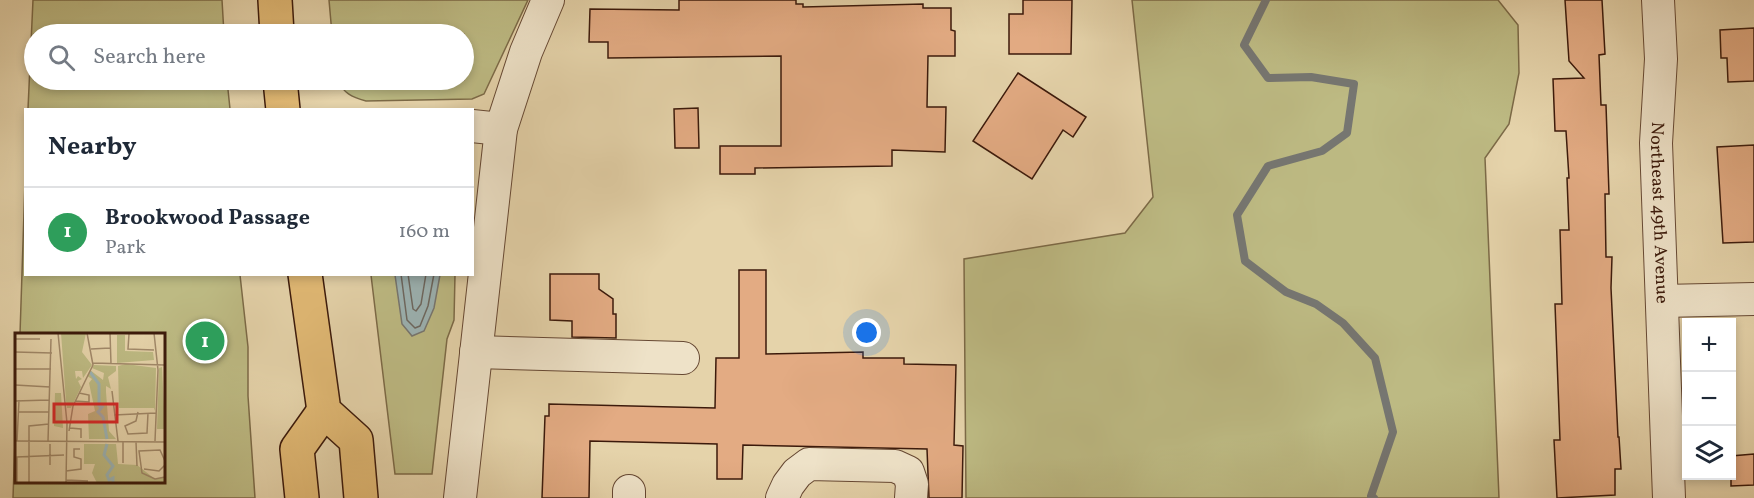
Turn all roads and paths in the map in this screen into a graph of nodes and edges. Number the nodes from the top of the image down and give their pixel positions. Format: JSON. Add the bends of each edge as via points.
{"nodes":[{"id":1,"x":275,"y":0,"type":"edge"},
{"id":2,"x":548,"y":0,"type":"edge"},
{"id":3,"x":1658,"y":0,"type":"edge"},
{"id":4,"x":276,"y":24,"type":"edge"},
{"id":5,"x":281,"y":90,"type":"edge"},
{"id":6,"x":283,"y":108,"type":"edge"},
{"id":7,"x":487,"y":127,"type":"edge"},
{"id":8,"x":305,"y":276,"type":"edge"},
{"id":9,"x":1754,"y":299,"type":"edge"},
{"id":10,"x":1662,"y":302,"type":"junction"},
{"id":11,"x":476,"y":352,"type":"junction"},
{"id":12,"x":683,"y":358,"type":"dead end"},
{"id":13,"x":324,"y":411,"type":"junction"},
{"id":14,"x":302,"y":498,"type":"edge"},
{"id":15,"x":361,"y":498,"type":"edge"},
{"id":16,"x":460,"y":498,"type":"edge"},
{"id":17,"x":782,"y":498,"type":"edge"},
{"id":18,"x":912,"y":498,"type":"edge"},
{"id":19,"x":1669,"y":498,"type":"edge"}],
"edges":[{"from":1,"to":4,"type":"main road"},
{"from":2,"to":7,"type":"street"},
{"from":3,"to":10,"type":"street","name":"Northeast 49th Avenue","via":[[1656,143]]},
{"from":5,"to":6,"type":"main road"},
{"from":7,"to":11,"type":"street"},
{"from":8,"to":13,"type":"main road"},
{"from":9,"to":10,"type":"street"},
{"from":10,"to":19,"type":"street","name":"Northeast 49th Avenue"},
{"from":11,"to":12,"type":"street"},
{"from":11,"to":16,"type":"street"},
{"from":13,"to":14,"type":"main road","via":[[297,449]]},
{"from":13,"to":15,"type":"main road","via":[[356,440]]},
{"from":17,"to":18,"type":"street","via":[[797,473],[809,464],[895,466],[908,472]]}]}
